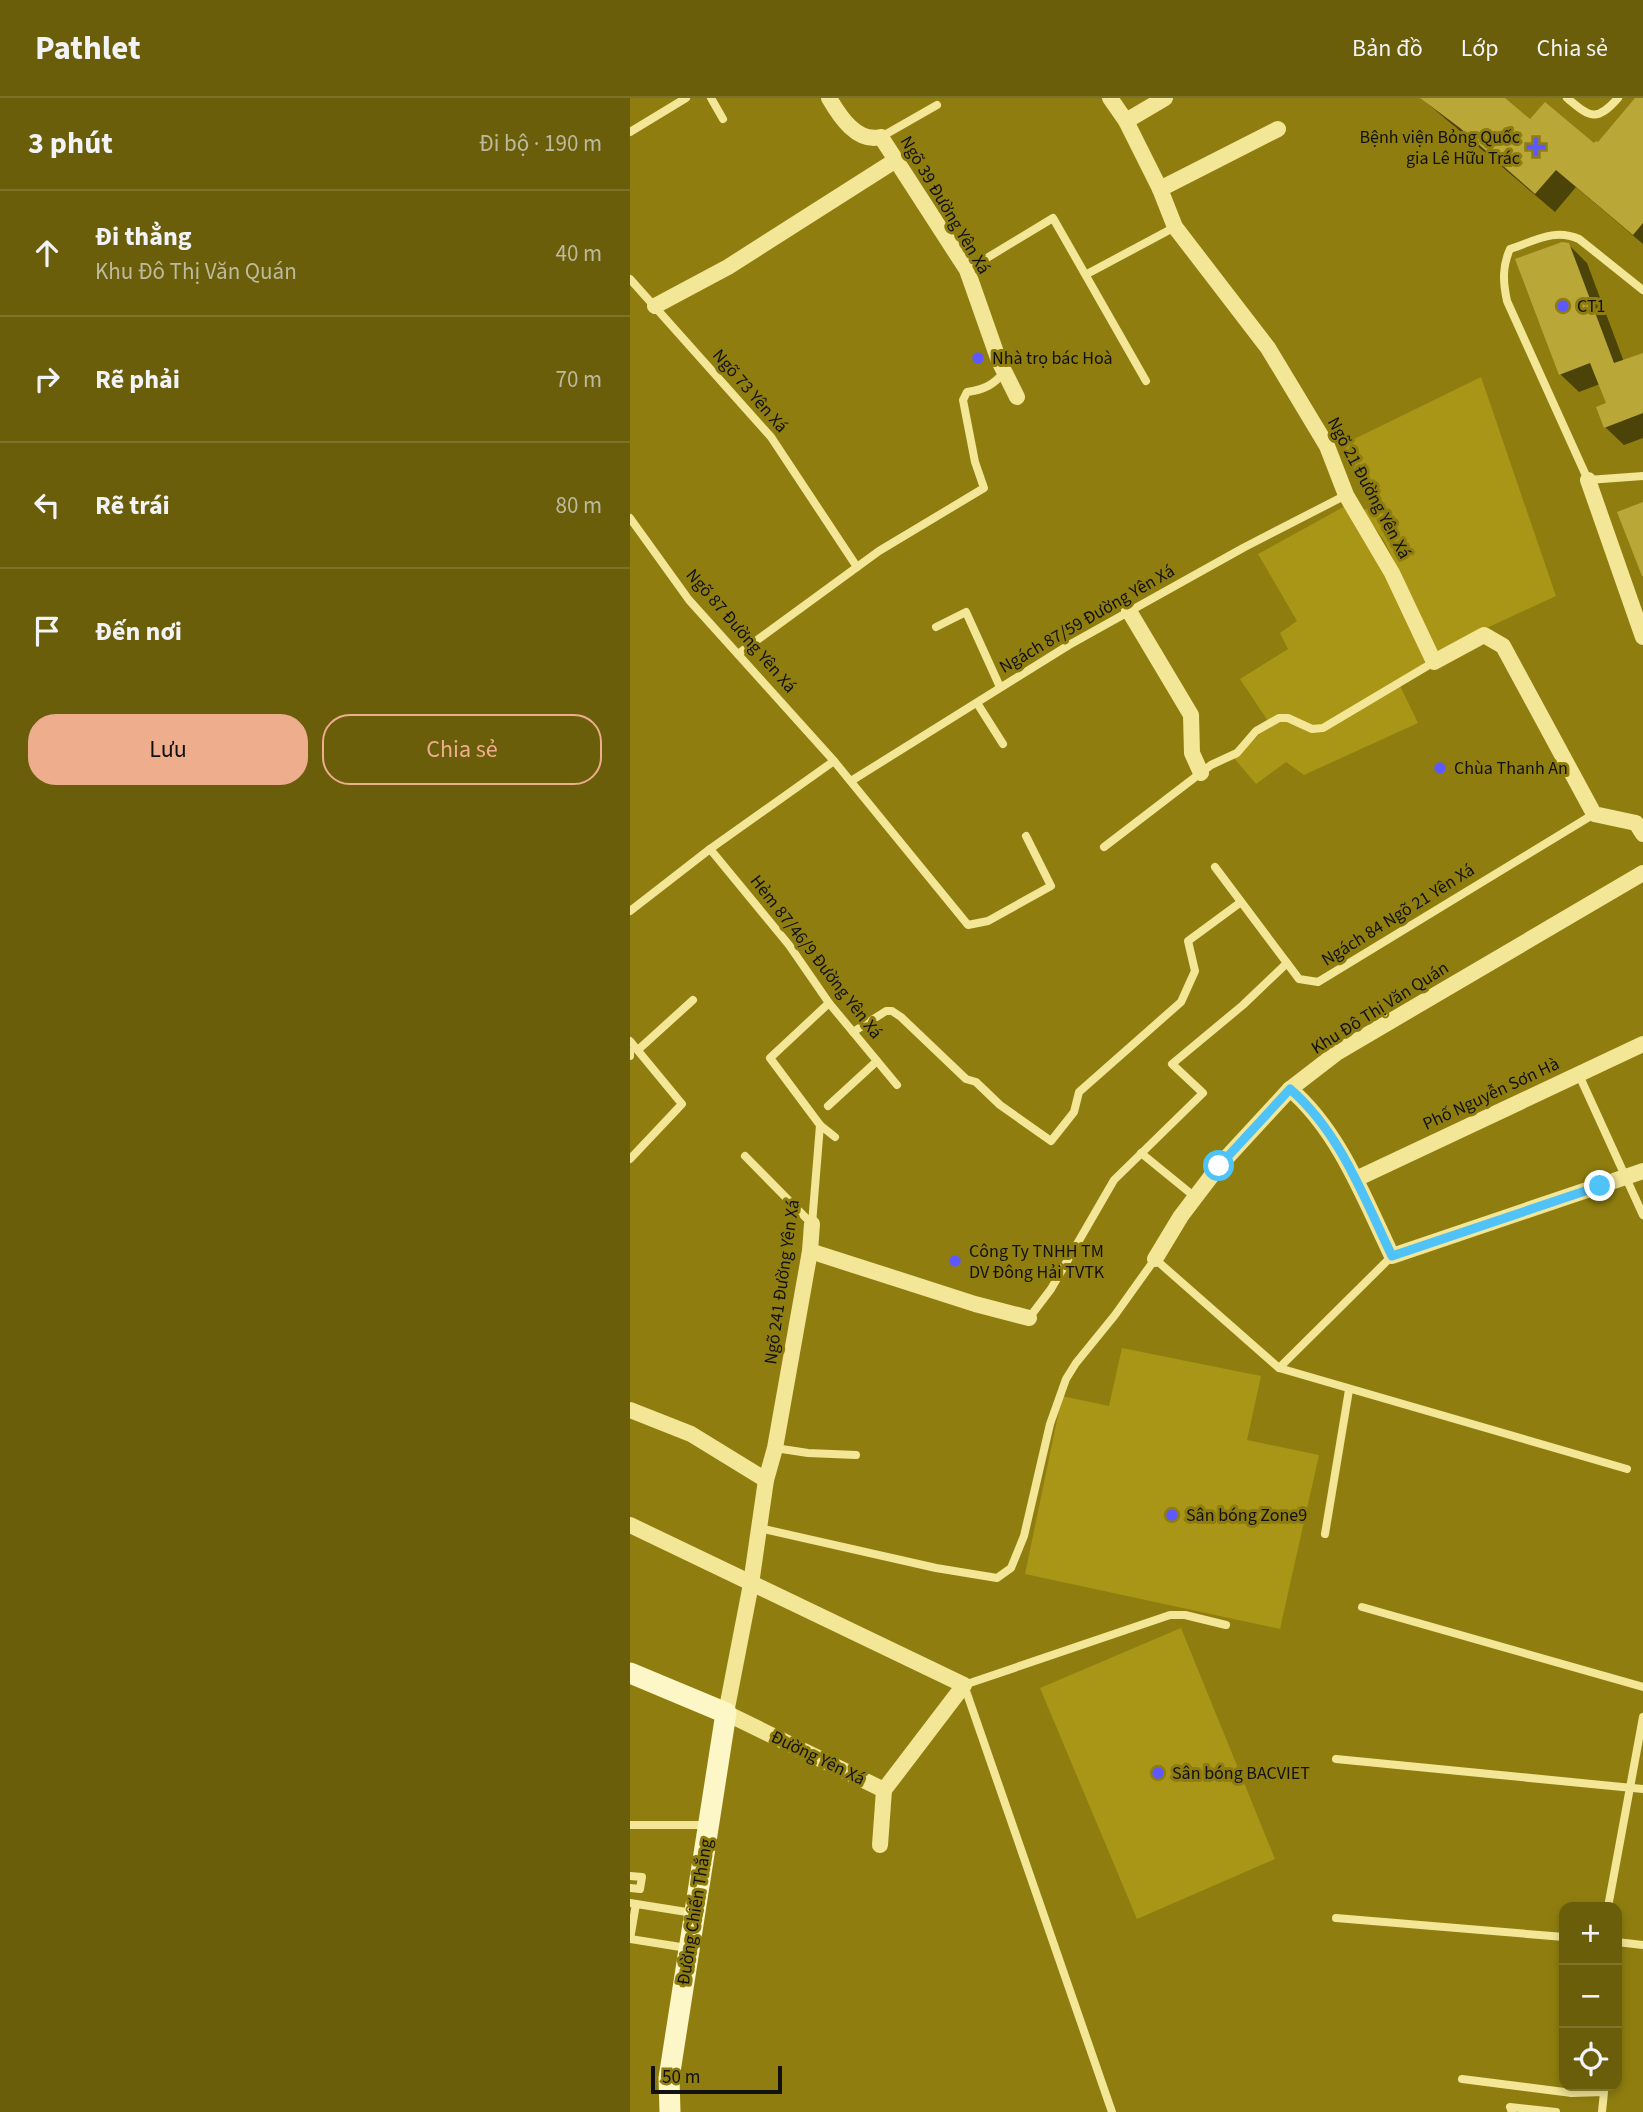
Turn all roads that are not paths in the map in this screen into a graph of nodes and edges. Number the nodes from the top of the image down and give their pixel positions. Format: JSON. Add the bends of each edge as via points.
{"nodes":[{"id":1,"x":686,"y":98,"type":"edge"},
{"id":2,"x":711,"y":98,"type":"edge"},
{"id":3,"x":830,"y":98,"type":"edge"},
{"id":4,"x":1110,"y":98,"type":"edge"},
{"id":5,"x":1165,"y":98,"type":"edge"},
{"id":6,"x":1567,"y":98,"type":"edge"},
{"id":7,"x":1618,"y":98,"type":"edge"},
{"id":8,"x":937,"y":105,"type":"dead end"},
{"id":9,"x":723,"y":119,"type":"dead end"},
{"id":10,"x":1126,"y":121,"type":"junction"},
{"id":11,"x":1278,"y":129,"type":"dead end"},
{"id":12,"x":630,"y":132,"type":"edge"},
{"id":13,"x":881,"y":137,"type":"junction"},
{"id":14,"x":896,"y":160,"type":"junction"},
{"id":15,"x":1160,"y":190,"type":"junction"},
{"id":16,"x":1175,"y":227,"type":"junction"},
{"id":17,"x":967,"y":270,"type":"junction"},
{"id":18,"x":1087,"y":274,"type":"junction"},
{"id":19,"x":630,"y":279,"type":"edge"},
{"id":20,"x":1643,"y":290,"type":"edge"},
{"id":21,"x":655,"y":306,"type":"junction"},
{"id":22,"x":1004,"y":372,"type":"junction"},
{"id":23,"x":1146,"y":381,"type":"dead end"},
{"id":24,"x":1017,"y":397,"type":"dead end"},
{"id":25,"x":1643,"y":476,"type":"edge"},
{"id":26,"x":1588,"y":480,"type":"junction"},
{"id":27,"x":1346,"y":495,"type":"junction"},
{"id":28,"x":630,"y":518,"type":"edge"},
{"id":29,"x":856,"y":567,"type":"junction"},
{"id":30,"x":1129,"y":611,"type":"junction"},
{"id":31,"x":936,"y":627,"type":"dead end"},
{"id":32,"x":1643,"y":637,"type":"edge"},
{"id":33,"x":738,"y":654,"type":"junction"},
{"id":34,"x":1434,"y":662,"type":"junction"},
{"id":35,"x":1000,"y":687,"type":"junction"},
{"id":36,"x":977,"y":703,"type":"junction"},
{"id":37,"x":1003,"y":744,"type":"dead end"},
{"id":38,"x":834,"y":761,"type":"junction"},
{"id":39,"x":1201,"y":773,"type":"junction"},
{"id":40,"x":851,"y":782,"type":"junction"},
{"id":41,"x":1594,"y":814,"type":"junction"},
{"id":42,"x":1643,"y":834,"type":"edge"},
{"id":43,"x":1026,"y":836,"type":"dead end"},
{"id":44,"x":1104,"y":847,"type":"dead end"},
{"id":45,"x":710,"y":849,"type":"junction"},
{"id":46,"x":1215,"y":867,"type":"dead end"},
{"id":47,"x":1643,"y":873,"type":"edge"},
{"id":48,"x":1241,"y":902,"type":"junction"},
{"id":49,"x":630,"y":911,"type":"edge"},
{"id":50,"x":1287,"y":963,"type":"junction"},
{"id":51,"x":693,"y":1000,"type":"dead end"},
{"id":52,"x":829,"y":1003,"type":"junction"},
{"id":53,"x":853,"y":1032,"type":"junction"},
{"id":54,"x":630,"y":1041,"type":"edge"},
{"id":55,"x":1643,"y":1044,"type":"edge"},
{"id":56,"x":633,"y":1052,"type":"edge"},
{"id":57,"x":877,"y":1061,"type":"junction"},
{"id":58,"x":1579,"y":1075,"type":"junction"},
{"id":59,"x":897,"y":1085,"type":"dead end"},
{"id":60,"x":1290,"y":1089,"type":"junction"},
{"id":61,"x":828,"y":1106,"type":"dead end"},
{"id":62,"x":820,"y":1125,"type":"junction"},
{"id":63,"x":835,"y":1137,"type":"dead end"},
{"id":64,"x":1140,"y":1153,"type":"junction"},
{"id":65,"x":745,"y":1156,"type":"dead end"},
{"id":66,"x":630,"y":1158,"type":"edge"},
{"id":67,"x":1643,"y":1171,"type":"edge"},
{"id":68,"x":1626,"y":1177,"type":"junction"},
{"id":69,"x":1356,"y":1179,"type":"junction"},
{"id":70,"x":1195,"y":1197,"type":"junction"},
{"id":71,"x":1643,"y":1215,"type":"edge"},
{"id":72,"x":812,"y":1224,"type":"junction"},
{"id":73,"x":810,"y":1251,"type":"junction"},
{"id":74,"x":1392,"y":1256,"type":"junction"},
{"id":75,"x":1155,"y":1259,"type":"junction"},
{"id":76,"x":1029,"y":1318,"type":"joint"},
{"id":77,"x":1279,"y":1368,"type":"junction"},
{"id":78,"x":1349,"y":1390,"type":"junction"},
{"id":79,"x":630,"y":1410,"type":"edge"},
{"id":80,"x":775,"y":1448,"type":"junction"},
{"id":81,"x":856,"y":1455,"type":"dead end"},
{"id":82,"x":1627,"y":1469,"type":"dead end"},
{"id":83,"x":766,"y":1480,"type":"junction"},
{"id":84,"x":630,"y":1525,"type":"edge"},
{"id":85,"x":759,"y":1528,"type":"junction"},
{"id":86,"x":1325,"y":1534,"type":"dead end"},
{"id":87,"x":751,"y":1584,"type":"junction"},
{"id":88,"x":1362,"y":1607,"type":"dead end"},
{"id":89,"x":1226,"y":1625,"type":"dead end"},
{"id":90,"x":630,"y":1673,"type":"edge"},
{"id":91,"x":964,"y":1685,"type":"junction"},
{"id":92,"x":1643,"y":1687,"type":"edge"},
{"id":93,"x":726,"y":1713,"type":"junction"},
{"id":94,"x":1643,"y":1717,"type":"edge"},
{"id":95,"x":1336,"y":1759,"type":"dead end"},
{"id":96,"x":1630,"y":1788,"type":"junction"},
{"id":97,"x":1643,"y":1789,"type":"edge"},
{"id":98,"x":884,"y":1790,"type":"junction"},
{"id":99,"x":630,"y":1825,"type":"edge"},
{"id":100,"x":708,"y":1825,"type":"junction"},
{"id":101,"x":880,"y":1845,"type":"dead end"},
{"id":102,"x":630,"y":1876,"type":"edge"},
{"id":103,"x":630,"y":1888,"type":"edge"},
{"id":104,"x":1609,"y":1902,"type":"edge"},
{"id":105,"x":633,"y":1903,"type":"edge"},
{"id":106,"x":696,"y":1913,"type":"junction"},
{"id":107,"x":1336,"y":1918,"type":"dead end"},
{"id":108,"x":1559,"y":1937,"type":"edge"},
{"id":109,"x":630,"y":1939,"type":"edge"},
{"id":110,"x":1622,"y":1943,"type":"edge"},
{"id":111,"x":1643,"y":1945,"type":"edge"},
{"id":112,"x":690,"y":1949,"type":"junction"},
{"id":113,"x":1462,"y":2080,"type":"dead end"},
{"id":114,"x":1559,"y":2088,"type":"edge"},
{"id":115,"x":1594,"y":2091,"type":"edge"},
{"id":116,"x":670,"y":2112,"type":"edge"},
{"id":117,"x":1112,"y":2112,"type":"edge"},
{"id":118,"x":1512,"y":2112,"type":"edge"},
{"id":119,"x":1556,"y":2112,"type":"edge"},
{"id":120,"x":1602,"y":2112,"type":"edge"}],
"edges":[{"from":1,"to":12,"type":"lane"},
{"from":2,"to":9,"type":"lane"},
{"from":3,"to":13,"type":"street","name":"Ngõ 39 Đường Yên Xá","via":[[856,133]]},
{"from":4,"to":10,"type":"street","name":"Ngõ 21 Đường Yên Xá"},
{"from":5,"to":10,"type":"street"},
{"from":6,"to":7,"type":"lane","via":[[1594,116],[1604,113]]},
{"from":8,"to":13,"type":"lane"},
{"from":10,"to":15,"type":"street","name":"Ngõ 21 Đường Yên Xá"},
{"from":11,"to":15,"type":"street"},
{"from":13,"to":14,"type":"street","name":"Ngõ 39 Đường Yên Xá"},
{"from":14,"to":17,"type":"street","name":"Ngõ 39 Đường Yên Xá"},
{"from":14,"to":21,"type":"street","via":[[728,267]]},
{"from":15,"to":16,"type":"street","name":"Ngõ 21 Đường Yên Xá"},
{"from":16,"to":18,"type":"lane"},
{"from":16,"to":27,"type":"street","name":"Ngõ 21 Đường Yên Xá","via":[[1268,348],[1327,446]]},
{"from":17,"to":18,"type":"lane","via":[[1053,218]]},
{"from":17,"to":22,"type":"street","name":"Ngõ 39 Đường Yên Xá"},
{"from":18,"to":23,"type":"lane"},
{"from":19,"to":21,"type":"lane","name":"Ngõ 73 Yên Xá"},
{"from":20,"to":26,"type":"lane","via":[[1569,235],[1557,233],[1510,249],[1504,262],[1507,301]]},
{"from":21,"to":29,"type":"lane","name":"Ngõ 73 Yên Xá","via":[[771,437]]},
{"from":22,"to":24,"type":"street","name":"Ngõ 39 Đường Yên Xá"},
{"from":22,"to":29,"type":"lane","via":[[997,381],[967,392],[963,400],[984,488]]},
{"from":25,"to":26,"type":"lane"},
{"from":26,"to":32,"type":"street"},
{"from":27,"to":30,"type":"lane","name":"Ngách 87/59 Đường Yên Xá"},
{"from":27,"to":34,"type":"street","name":"Ngõ 21 Đường Yên Xá","via":[[1392,573]]},
{"from":28,"to":33,"type":"lane","name":"Ngõ 87 Đường Yên Xá","via":[[689,600]]},
{"from":29,"to":33,"type":"lane"},
{"from":30,"to":35,"type":"lane","name":"Ngách 87/59 Đường Yên Xá"},
{"from":30,"to":39,"type":"street","via":[[1191,715],[1192,753]]},
{"from":31,"to":35,"type":"lane","via":[[967,612]]},
{"from":33,"to":38,"type":"lane","name":"Ngõ 87 Đường Yên Xá"},
{"from":34,"to":39,"type":"lane","via":[[1323,728],[1279,718],[1256,731],[1237,753]]},
{"from":34,"to":41,"type":"street","via":[[1484,635],[1503,646]]},
{"from":35,"to":36,"type":"lane","name":"Ngách 87/59 Đường Yên Xá"},
{"from":36,"to":37,"type":"lane"},
{"from":36,"to":40,"type":"lane","name":"Ngách 87/59 Đường Yên Xá"},
{"from":38,"to":40,"type":"lane","name":"Ngõ 87 Đường Yên Xá"},
{"from":38,"to":45,"type":"lane"},
{"from":39,"to":44,"type":"lane"},
{"from":40,"to":43,"type":"lane","name":"Ngõ 87 Đường Yên Xá","via":[[968,925],[988,921],[1051,886]]},
{"from":41,"to":42,"type":"street","via":[[1636,823]]},
{"from":41,"to":50,"type":"lane","name":"Ngách 84 Ngõ 21 Yên Xá","via":[[1318,982],[1299,979]]},
{"from":45,"to":49,"type":"lane"},
{"from":45,"to":52,"type":"lane","name":"Hẻm 87/46/9 Đường Yên Xá","via":[[789,945]]},
{"from":46,"to":48,"type":"lane","name":"Ngách 84 Ngõ 21 Yên Xá"},
{"from":47,"to":60,"type":"street","name":"Khu Đô Thị Văn Quán","via":[[1338,1052]]},
{"from":48,"to":50,"type":"lane","name":"Ngách 84 Ngõ 21 Yên Xá"},
{"from":48,"to":53,"type":"lane","via":[[1188,941],[1195,971],[1181,1002],[1079,1092],[1074,1112],[1051,1141],[966,1079],[892,1011]]},
{"from":50,"to":64,"type":"lane","via":[[1172,1064],[1203,1093]]},
{"from":51,"to":56,"type":"lane"},
{"from":52,"to":53,"type":"lane","name":"Hẻm 87/46/9 Đường Yên Xá"},
{"from":52,"to":62,"type":"lane","via":[[770,1058]]},
{"from":53,"to":57,"type":"lane","name":"Hẻm 87/46/9 Đường Yên Xá"},
{"from":54,"to":56,"type":"lane"},
{"from":55,"to":58,"type":"street","name":"Phố Nguyễn Sơn Hà"},
{"from":56,"to":66,"type":"lane","via":[[682,1104]]},
{"from":57,"to":59,"type":"lane","name":"Hẻm 87/46/9 Đường Yên Xá"},
{"from":57,"to":61,"type":"lane"},
{"from":58,"to":68,"type":"lane"},
{"from":58,"to":69,"type":"street","name":"Phố Nguyễn Sơn Hà"},
{"from":60,"to":69,"type":"street","via":[[1321,1122]]},
{"from":60,"to":70,"type":"street","name":"Khu Đô Thị Văn Quán"},
{"from":62,"to":63,"type":"lane"},
{"from":62,"to":72,"type":"lane","name":"Ngõ 241 Đường Yên Xá"},
{"from":64,"to":70,"type":"lane"},
{"from":64,"to":76,"type":"lane","via":[[1114,1180],[1051,1289]]},
{"from":65,"to":72,"type":"lane"},
{"from":67,"to":68,"type":"street"},
{"from":68,"to":71,"type":"lane"},
{"from":68,"to":74,"type":"street"},
{"from":69,"to":74,"type":"street"},
{"from":70,"to":75,"type":"street","name":"Khu Đô Thị Văn Quán"},
{"from":72,"to":73,"type":"street","name":"Ngõ 241 Đường Yên Xá"},
{"from":73,"to":76,"type":"street"},
{"from":73,"to":80,"type":"street","name":"Ngõ 241 Đường Yên Xá"},
{"from":74,"to":77,"type":"lane"},
{"from":75,"to":77,"type":"lane"},
{"from":75,"to":85,"type":"lane","via":[[1066,1379],[1050,1424],[1024,1536],[1011,1568],[997,1578]]},
{"from":77,"to":78,"type":"lane"},
{"from":78,"to":82,"type":"lane"},
{"from":78,"to":86,"type":"lane"},
{"from":79,"to":83,"type":"street","via":[[691,1434]]},
{"from":80,"to":81,"type":"lane"},
{"from":80,"to":83,"type":"street","name":"Ngõ 241 Đường Yên Xá"},
{"from":83,"to":85,"type":"street","name":"Ngõ 241 Đường Yên Xá"},
{"from":84,"to":87,"type":"street"},
{"from":85,"to":87,"type":"street","name":"Ngõ 241 Đường Yên Xá"},
{"from":87,"to":91,"type":"street"},
{"from":87,"to":93,"type":"street","name":"Ngõ 241 Đường Yên Xá"},
{"from":88,"to":92,"type":"lane"},
{"from":89,"to":91,"type":"lane","via":[[1170,1615]]},
{"from":90,"to":93,"type":"street","name":"Đường Yên Xá"},
{"from":91,"to":98,"type":"street","name":"Đường Yên Xá"},
{"from":91,"to":117,"type":"lane"},
{"from":93,"to":98,"type":"street","name":"Đường Yên Xá"},
{"from":93,"to":100,"type":"street","name":"Đường Chiến Thắng"},
{"from":94,"to":96,"type":"lane"},
{"from":95,"to":96,"type":"lane"},
{"from":96,"to":97,"type":"lane"},
{"from":96,"to":104,"type":"lane"},
{"from":98,"to":101,"type":"street"},
{"from":99,"to":100,"type":"lane"},
{"from":100,"to":106,"type":"street","name":"Đường Chiến Thắng"},
{"from":102,"to":103,"type":"lane","via":[[642,1877],[640,1889]]},
{"from":105,"to":106,"type":"lane"},
{"from":105,"to":109,"type":"lane"},
{"from":106,"to":112,"type":"street","name":"Đường Chiến Thắng"},
{"from":107,"to":108,"type":"lane"},
{"from":109,"to":112,"type":"lane"},
{"from":110,"to":111,"type":"lane"},
{"from":112,"to":116,"type":"street","name":"Đường Chiến Thắng","via":[[669,2078]]},
{"from":113,"to":114,"type":"lane"},
{"from":115,"to":120,"type":"lane","via":[[1604,2092]]},
{"from":118,"to":119,"type":"lane","via":[[1510,2107]]}]}
